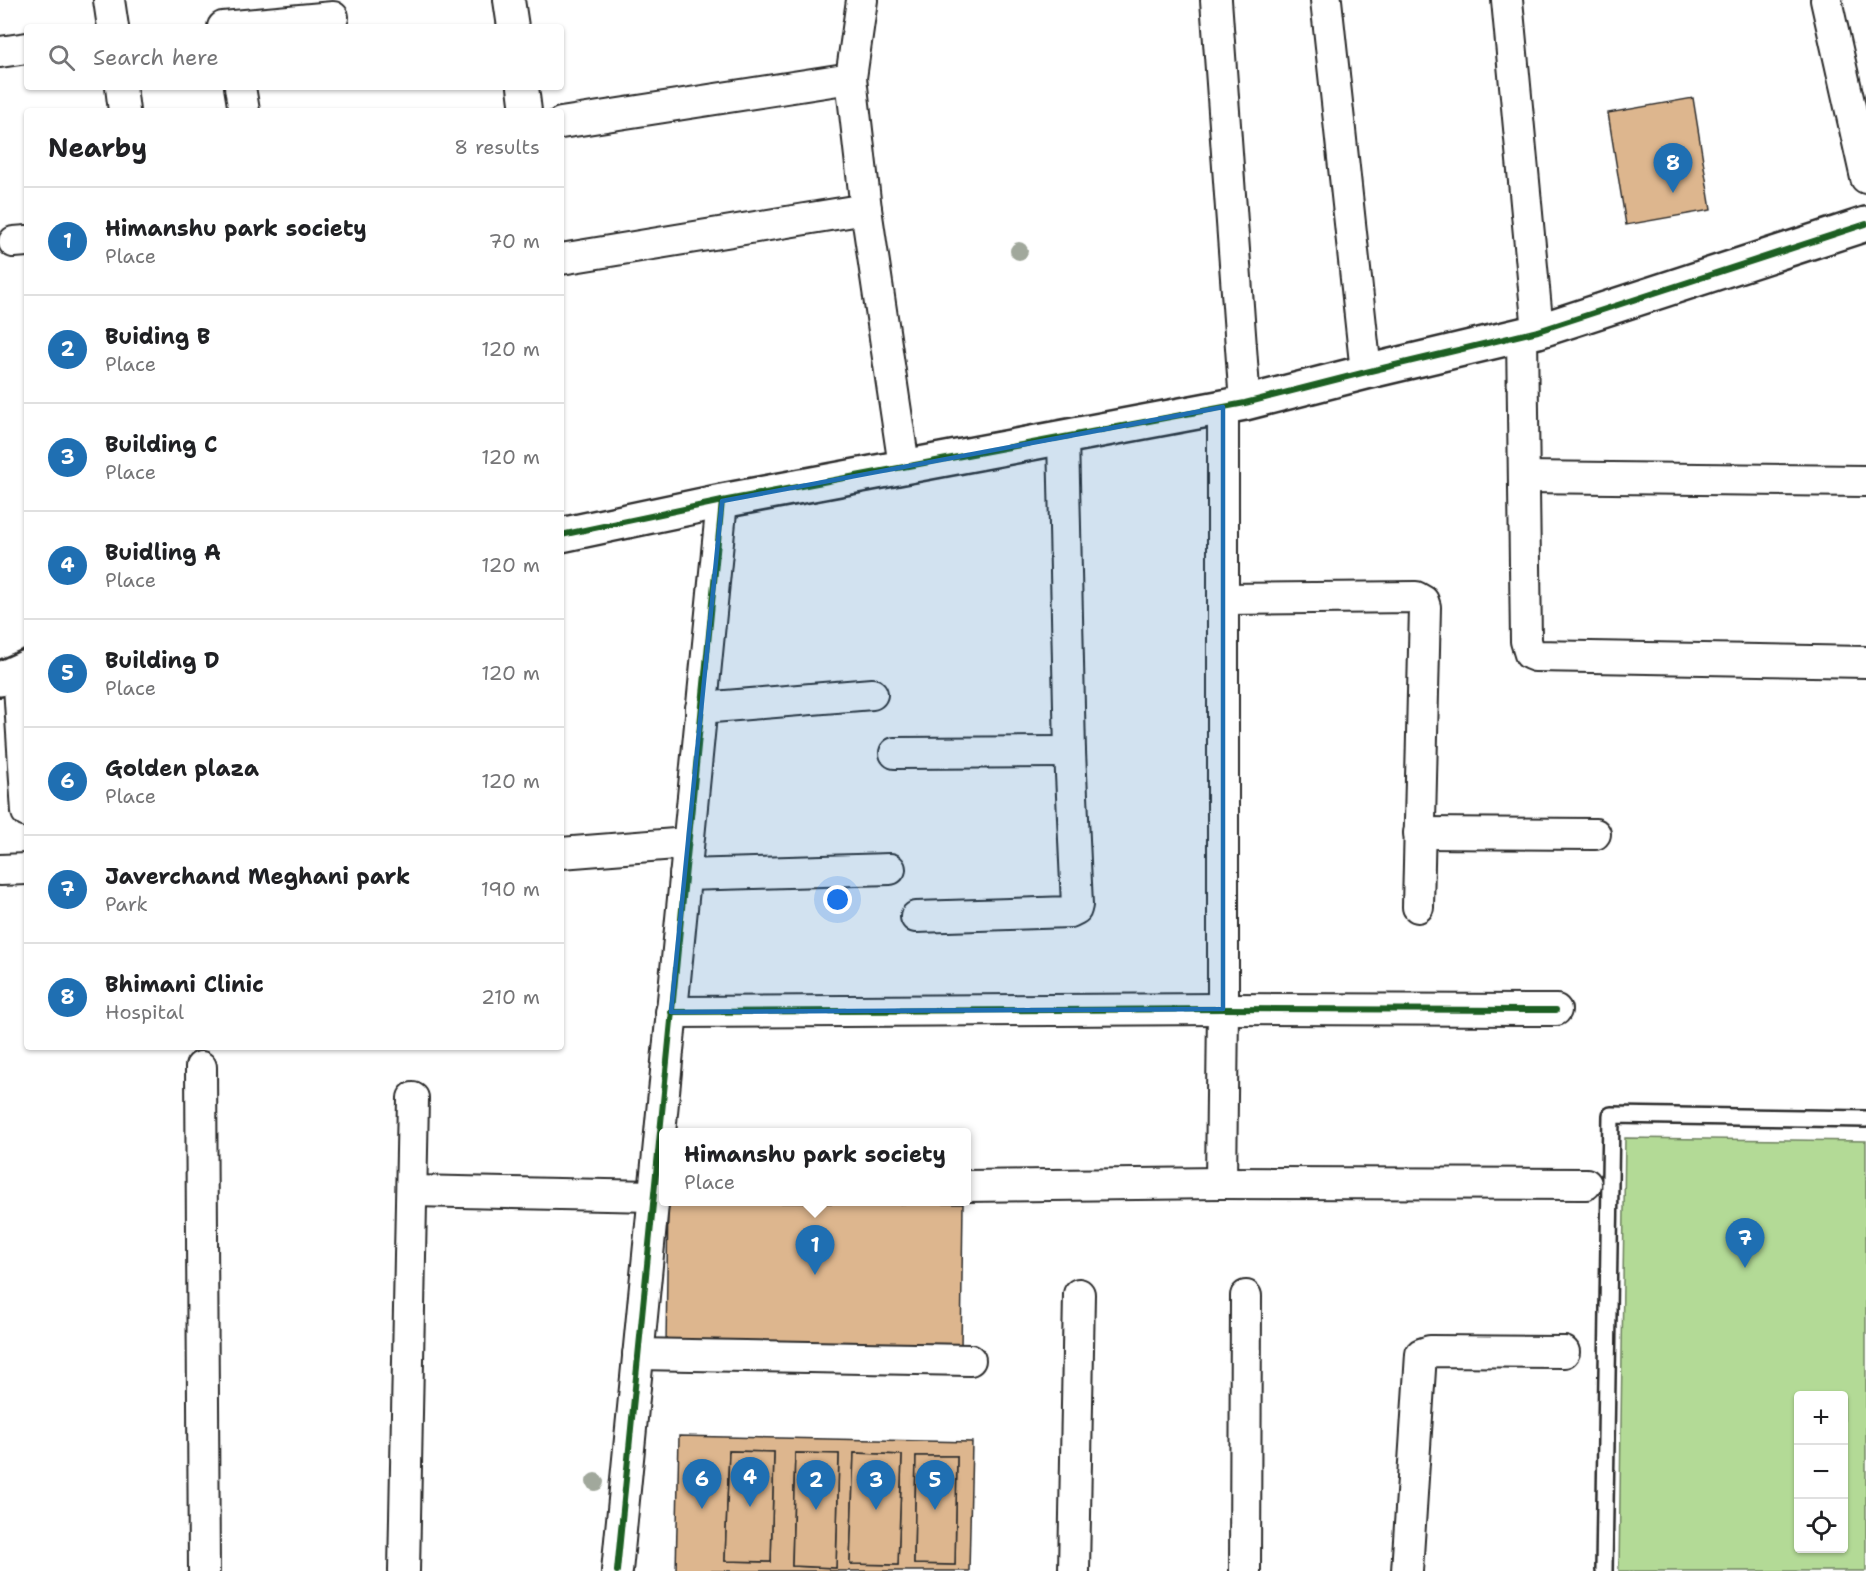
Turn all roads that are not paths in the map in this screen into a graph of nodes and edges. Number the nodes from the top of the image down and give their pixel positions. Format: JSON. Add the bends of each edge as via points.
{"nodes":[{"id":1,"x":109,"y":0,"type":"edge"},
{"id":2,"x":509,"y":0,"type":"edge"},
{"id":3,"x":861,"y":0,"type":"edge"},
{"id":4,"x":1216,"y":0,"type":"edge"},
{"id":5,"x":1326,"y":0,"type":"edge"},
{"id":6,"x":1508,"y":0,"type":"edge"},
{"id":7,"x":1826,"y":0,"type":"edge"},
{"id":8,"x":333,"y":17,"type":"dead end"},
{"id":9,"x":228,"y":20,"type":"edge"},
{"id":10,"x":113,"y":24,"type":"edge"},
{"id":11,"x":513,"y":24,"type":"edge"},
{"id":12,"x":24,"y":48,"type":"edge"},
{"id":13,"x":0,"y":52,"type":"edge"},
{"id":14,"x":851,"y":78,"type":"junction"},
{"id":15,"x":121,"y":90,"type":"edge"},
{"id":16,"x":240,"y":90,"type":"edge"},
{"id":17,"x":523,"y":90,"type":"edge"},
{"id":18,"x":124,"y":108,"type":"edge"},
{"id":19,"x":244,"y":108,"type":"edge"},
{"id":20,"x":526,"y":108,"type":"edge"},
{"id":21,"x":564,"y":123,"type":"edge"},
{"id":22,"x":1866,"y":178,"type":"edge"},
{"id":23,"x":867,"y":209,"type":"junction"},
{"id":24,"x":1866,"y":224,"type":"edge"},
{"id":25,"x":564,"y":259,"type":"edge"},
{"id":26,"x":1530,"y":333,"type":"junction"},
{"id":27,"x":1366,"y":372,"type":"junction"},
{"id":28,"x":1234,"y":405,"type":"junction"},
{"id":29,"x":1063,"y":437,"type":"junction"},
{"id":30,"x":904,"y":466,"type":"junction"},
{"id":31,"x":1524,"y":477,"type":"junction"},
{"id":32,"x":1866,"y":482,"type":"edge"},
{"id":33,"x":722,"y":501,"type":"junction"},
{"id":34,"x":564,"y":535,"type":"edge"},
{"id":35,"x":1223,"y":599,"type":"junction"},
{"id":36,"x":1866,"y":662,"type":"edge"},
{"id":37,"x":15,"y":672,"type":"edge"},
{"id":38,"x":872,"y":694,"type":"dead end"},
{"id":39,"x":701,"y":708,"type":"junction"},
{"id":40,"x":1070,"y":752,"type":"junction"},
{"id":41,"x":895,"y":753,"type":"dead end"},
{"id":42,"x":24,"y":777,"type":"edge"},
{"id":43,"x":1419,"y":833,"type":"junction"},
{"id":44,"x":1595,"y":834,"type":"dead end"},
{"id":45,"x":688,"y":843,"type":"junction"},
{"id":46,"x":564,"y":852,"type":"edge"},
{"id":47,"x":24,"y":869,"type":"edge"},
{"id":48,"x":890,"y":869,"type":"dead end"},
{"id":49,"x":0,"y":870,"type":"edge"},
{"id":50,"x":685,"y":875,"type":"junction"},
{"id":51,"x":1418,"y":907,"type":"dead end"},
{"id":52,"x":916,"y":917,"type":"dead end"},
{"id":53,"x":1223,"y":1009,"type":"junction"},
{"id":54,"x":1556,"y":1010,"type":"dead end"},
{"id":55,"x":671,"y":1012,"type":"junction"},
{"id":56,"x":201,"y":1067,"type":"dead end"},
{"id":57,"x":413,"y":1098,"type":"dead end"},
{"id":58,"x":1866,"y":1119,"type":"edge"},
{"id":59,"x":662,"y":1128,"type":"edge"},
{"id":60,"x":659,"y":1166,"type":"edge"},
{"id":61,"x":1221,"y":1183,"type":"junction"},
{"id":62,"x":1586,"y":1184,"type":"dead end"},
{"id":63,"x":971,"y":1186,"type":"edge"},
{"id":64,"x":413,"y":1191,"type":"junction"},
{"id":65,"x":657,"y":1192,"type":"edge"},
{"id":66,"x":1079,"y":1294,"type":"dead end"},
{"id":67,"x":1246,"y":1296,"type":"dead end"},
{"id":68,"x":1564,"y":1352,"type":"dead end"},
{"id":69,"x":638,"y":1354,"type":"junction"},
{"id":70,"x":970,"y":1360,"type":"dead end"},
{"id":71,"x":204,"y":1571,"type":"edge"},
{"id":72,"x":404,"y":1571,"type":"edge"},
{"id":73,"x":616,"y":1571,"type":"edge"},
{"id":74,"x":1074,"y":1571,"type":"edge"},
{"id":75,"x":1245,"y":1571,"type":"edge"},
{"id":76,"x":1407,"y":1571,"type":"edge"},
{"id":77,"x":1604,"y":1571,"type":"edge"}],
"edges":[{"from":1,"to":10,"type":"street"},
{"from":2,"to":11,"type":"street"},
{"from":3,"to":14,"type":"street"},
{"from":4,"to":28,"type":"street"},
{"from":5,"to":27,"type":"street"},
{"from":6,"to":26,"type":"street"},
{"from":7,"to":22,"type":"street"},
{"from":8,"to":9,"type":"street"},
{"from":12,"to":13,"type":"street"},
{"from":14,"to":21,"type":"street"},
{"from":14,"to":23,"type":"street"},
{"from":15,"to":18,"type":"street"},
{"from":16,"to":19,"type":"street"},
{"from":17,"to":20,"type":"street"},
{"from":23,"to":25,"type":"street"},
{"from":23,"to":30,"type":"street"},
{"from":24,"to":26,"type":"street"},
{"from":26,"to":27,"type":"street"},
{"from":26,"to":31,"type":"street"},
{"from":27,"to":28,"type":"street"},
{"from":28,"to":29,"type":"street"},
{"from":28,"to":35,"type":"street"},
{"from":29,"to":30,"type":"street"},
{"from":29,"to":40,"type":"street"},
{"from":30,"to":33,"type":"street"},
{"from":31,"to":32,"type":"street"},
{"from":31,"to":36,"type":"street","via":[[1526,641],[1530,654]]},
{"from":33,"to":34,"type":"street"},
{"from":33,"to":39,"type":"street"},
{"from":35,"to":43,"type":"street","via":[[1416,597],[1424,601]]},
{"from":35,"to":53,"type":"street"},
{"from":37,"to":42,"type":"street"},
{"from":38,"to":39,"type":"street"},
{"from":39,"to":45,"type":"street"},
{"from":40,"to":41,"type":"street"},
{"from":40,"to":52,"type":"street","via":[[1076,909]]},
{"from":43,"to":44,"type":"street"},
{"from":43,"to":51,"type":"street"},
{"from":45,"to":46,"type":"street"},
{"from":45,"to":50,"type":"street"},
{"from":47,"to":49,"type":"street"},
{"from":48,"to":50,"type":"street"},
{"from":50,"to":55,"type":"street"},
{"from":53,"to":54,"type":"street"},
{"from":53,"to":55,"type":"street"},
{"from":53,"to":61,"type":"street"},
{"from":55,"to":59,"type":"street"},
{"from":56,"to":71,"type":"street"},
{"from":57,"to":64,"type":"street"},
{"from":58,"to":77,"type":"lane","via":[[1611,1115]]},
{"from":60,"to":65,"type":"street"},
{"from":61,"to":62,"type":"street"},
{"from":61,"to":63,"type":"street"},
{"from":64,"to":65,"type":"street"},
{"from":64,"to":72,"type":"street"},
{"from":65,"to":69,"type":"street"},
{"from":66,"to":74,"type":"street"},
{"from":67,"to":75,"type":"street"},
{"from":68,"to":76,"type":"street","via":[[1421,1354]]},
{"from":69,"to":70,"type":"street"},
{"from":69,"to":73,"type":"street"}]}
